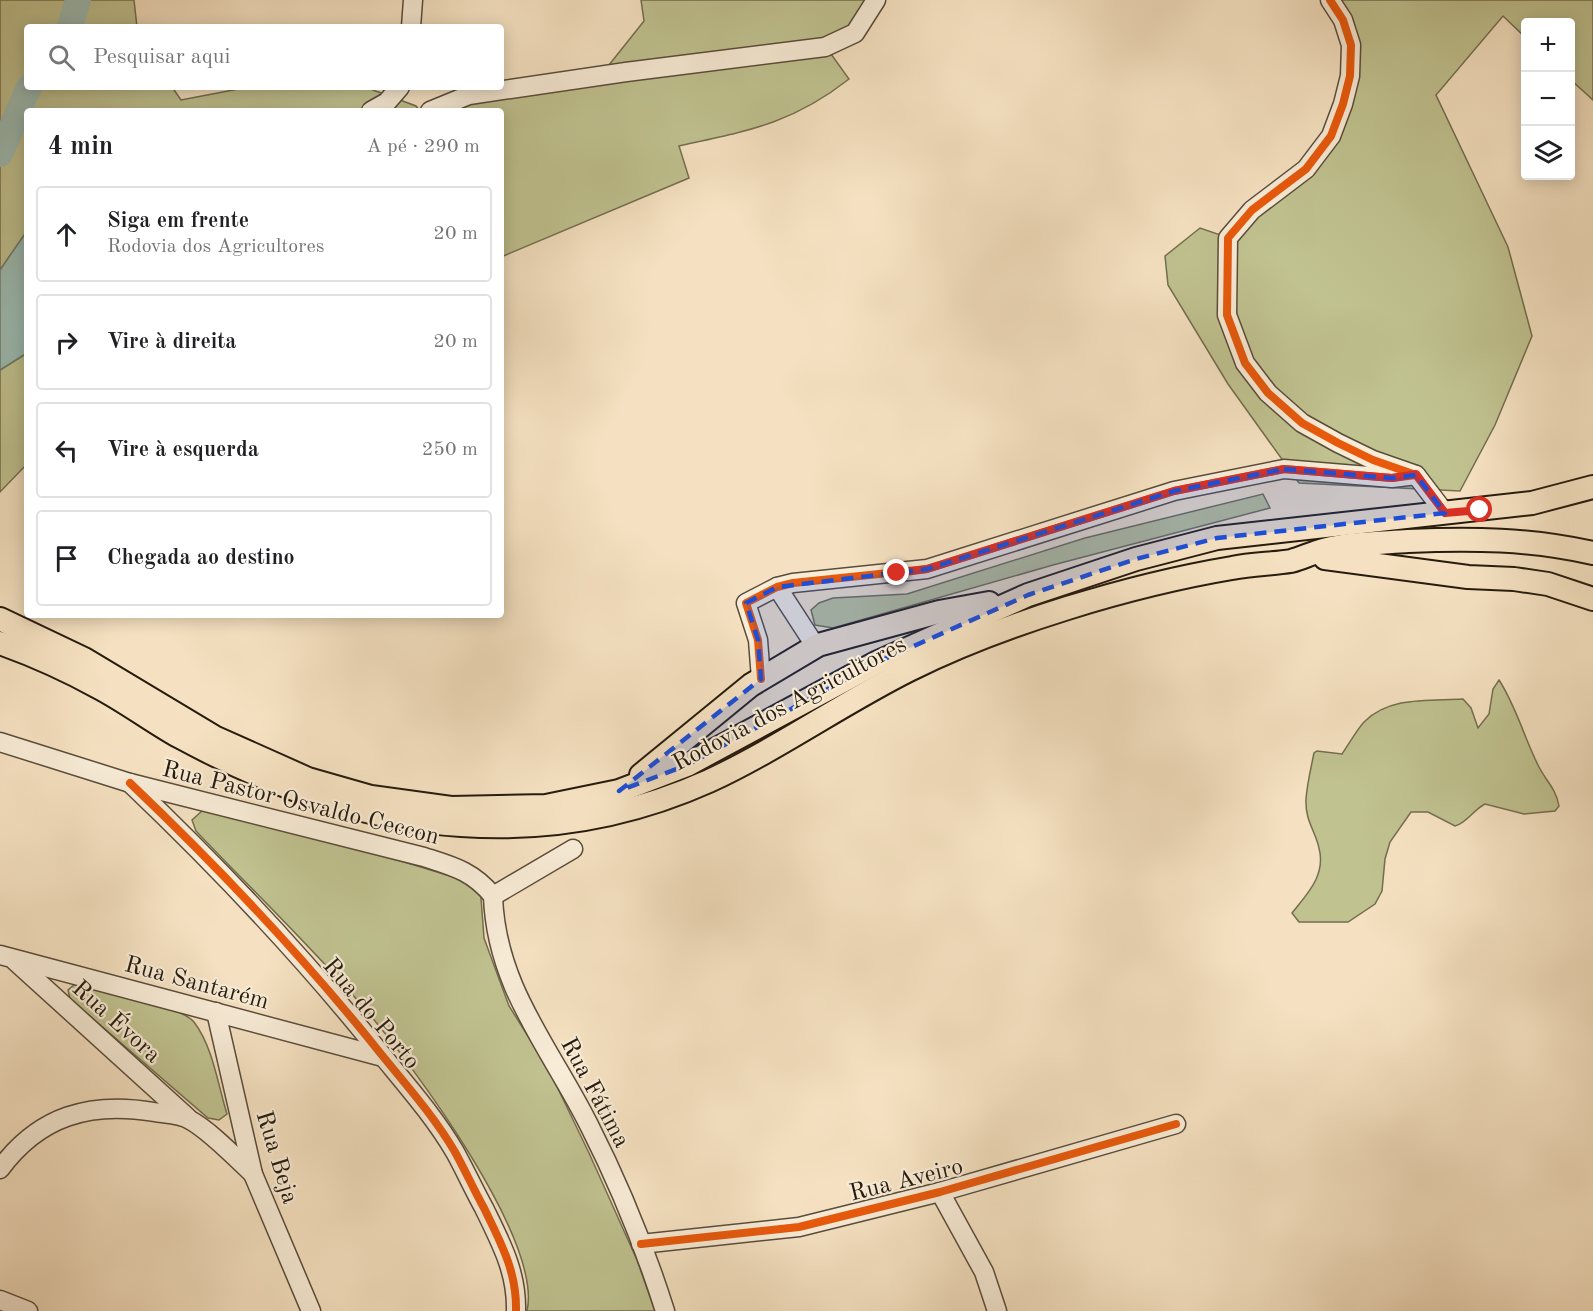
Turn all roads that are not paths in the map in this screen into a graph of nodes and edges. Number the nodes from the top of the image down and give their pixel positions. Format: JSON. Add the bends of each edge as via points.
{"nodes":[{"id":1,"x":413,"y":0,"type":"edge"},
{"id":2,"x":876,"y":0,"type":"edge"},
{"id":3,"x":1330,"y":0,"type":"edge"},
{"id":4,"x":411,"y":24,"type":"edge"},
{"id":5,"x":397,"y":90,"type":"edge"},
{"id":6,"x":502,"y":90,"type":"edge"},
{"id":7,"x":504,"y":90,"type":"edge"},
{"id":8,"x":376,"y":108,"type":"edge"},
{"id":9,"x":438,"y":108,"type":"edge"},
{"id":10,"x":1416,"y":474,"type":"junction"},
{"id":11,"x":1593,"y":487,"type":"edge"},
{"id":12,"x":1445,"y":513,"type":"junction"},
{"id":13,"x":1593,"y":553,"type":"edge"},
{"id":14,"x":1293,"y":560,"type":"junction"},
{"id":15,"x":777,"y":587,"type":"junction"},
{"id":16,"x":1028,"y":595,"type":"junction"},
{"id":17,"x":1593,"y":599,"type":"edge"},
{"id":18,"x":0,"y":619,"type":"edge"},
{"id":19,"x":0,"y":643,"type":"edge"},
{"id":20,"x":816,"y":646,"type":"junction"},
{"id":21,"x":761,"y":679,"type":"junction"},
{"id":22,"x":0,"y":742,"type":"edge"},
{"id":23,"x":130,"y":783,"type":"junction"},
{"id":24,"x":619,"y":791,"type":"junction"},
{"id":25,"x":573,"y":849,"type":"dead end"},
{"id":26,"x":493,"y":896,"type":"junction"},
{"id":27,"x":6,"y":956,"type":"edge"},
{"id":28,"x":216,"y":1012,"type":"junction"},
{"id":29,"x":383,"y":1057,"type":"junction"},
{"id":30,"x":189,"y":1119,"type":"junction"},
{"id":31,"x":1176,"y":1124,"type":"dead end"},
{"id":32,"x":0,"y":1169,"type":"edge"},
{"id":33,"x":253,"y":1174,"type":"junction"},
{"id":34,"x":940,"y":1192,"type":"junction"},
{"id":35,"x":641,"y":1244,"type":"junction"},
{"id":36,"x":0,"y":1300,"type":"edge"},
{"id":37,"x":28,"y":1311,"type":"edge"},
{"id":38,"x":311,"y":1311,"type":"edge"},
{"id":39,"x":516,"y":1311,"type":"edge"},
{"id":40,"x":665,"y":1311,"type":"edge"},
{"id":41,"x":997,"y":1311,"type":"edge"}],
"edges":[{"from":1,"to":4,"type":"street"},
{"from":2,"to":7,"type":"street","via":[[855,33],[825,47]]},
{"from":3,"to":10,"type":"street","via":[[1343,20],[1351,45],[1350,76],[1343,104],[1331,136],[1306,170],[1252,210],[1228,238],[1227,315],[1245,363],[1268,393],[1302,423],[1373,460]]},
{"from":5,"to":8,"type":"street"},
{"from":6,"to":9,"type":"street"},
{"from":10,"to":12,"type":"street"},
{"from":10,"to":15,"type":"street","via":[[1392,478],[1284,469],[1174,491],[927,569],[835,577]]},
{"from":11,"to":12,"type":"main road","name":"Rodovia dos Agricultores","via":[[1532,503]]},
{"from":12,"to":16,"type":"main road","name":"Rodovia dos Agricultores","via":[[1216,538],[1136,559]]},
{"from":13,"to":14,"type":"main road","name":"Rodovia dos Agricultores","via":[[1545,543],[1471,538],[1370,543],[1324,550]]},
{"from":14,"to":17,"type":"main road","via":[[1333,558],[1468,577],[1514,579],[1548,584]]},
{"from":14,"to":19,"type":"main road","name":"Rodovia dos Agricultores","via":[[1180,579],[1062,611],[909,670],[708,781],[595,819],[504,826],[398,819],[333,804],[270,782],[177,735],[99,687]]},
{"from":15,"to":20,"type":"street"},
{"from":15,"to":21,"type":"street","via":[[746,603],[758,640]]},
{"from":16,"to":20,"type":"main road","via":[[939,612]]},
{"from":16,"to":24,"type":"main road","name":"Rodovia dos Agricultores","via":[[878,662],[687,765]]},
{"from":18,"to":24,"type":"main road","name":"Rodovia dos Agricultores","via":[[84,659],[214,737],[308,779],[371,797],[451,807],[546,806]]},
{"from":20,"to":21,"type":"main road"},
{"from":21,"to":24,"type":"main road"},
{"from":22,"to":23,"type":"street","name":"Rua Pastor Osvaldo Ceccon"},
{"from":23,"to":26,"type":"street","name":"Rua Pastor Osvaldo Ceccon","via":[[424,857],[480,880]]},
{"from":23,"to":29,"type":"street","name":"Rua do Porto","via":[[259,910]]},
{"from":25,"to":26,"type":"street"},
{"from":26,"to":35,"type":"street","name":"Rua Fátima","via":[[499,950],[511,985],[590,1125]]},
{"from":27,"to":28,"type":"street","name":"Rua Santarém"},
{"from":27,"to":30,"type":"street","name":"Rua Évora"},
{"from":28,"to":29,"type":"street","name":"Rua Santarém"},
{"from":28,"to":33,"type":"street","name":"Rua Beja"},
{"from":29,"to":39,"type":"street","name":"Rua do Porto","via":[[430,1114],[454,1151],[512,1270]]},
{"from":30,"to":32,"type":"street","via":[[133,1108],[74,1113],[36,1131]]},
{"from":30,"to":33,"type":"street","name":"Rua Évora"},
{"from":31,"to":34,"type":"street","name":"Rua Aveiro"},
{"from":33,"to":38,"type":"street","name":"Rua Beja"},
{"from":34,"to":35,"type":"street","name":"Rua Aveiro","via":[[800,1227]]},
{"from":34,"to":41,"type":"street","via":[[984,1272]]},
{"from":35,"to":40,"type":"street","name":"Rua Fátima"},
{"from":36,"to":37,"type":"street"}]}
